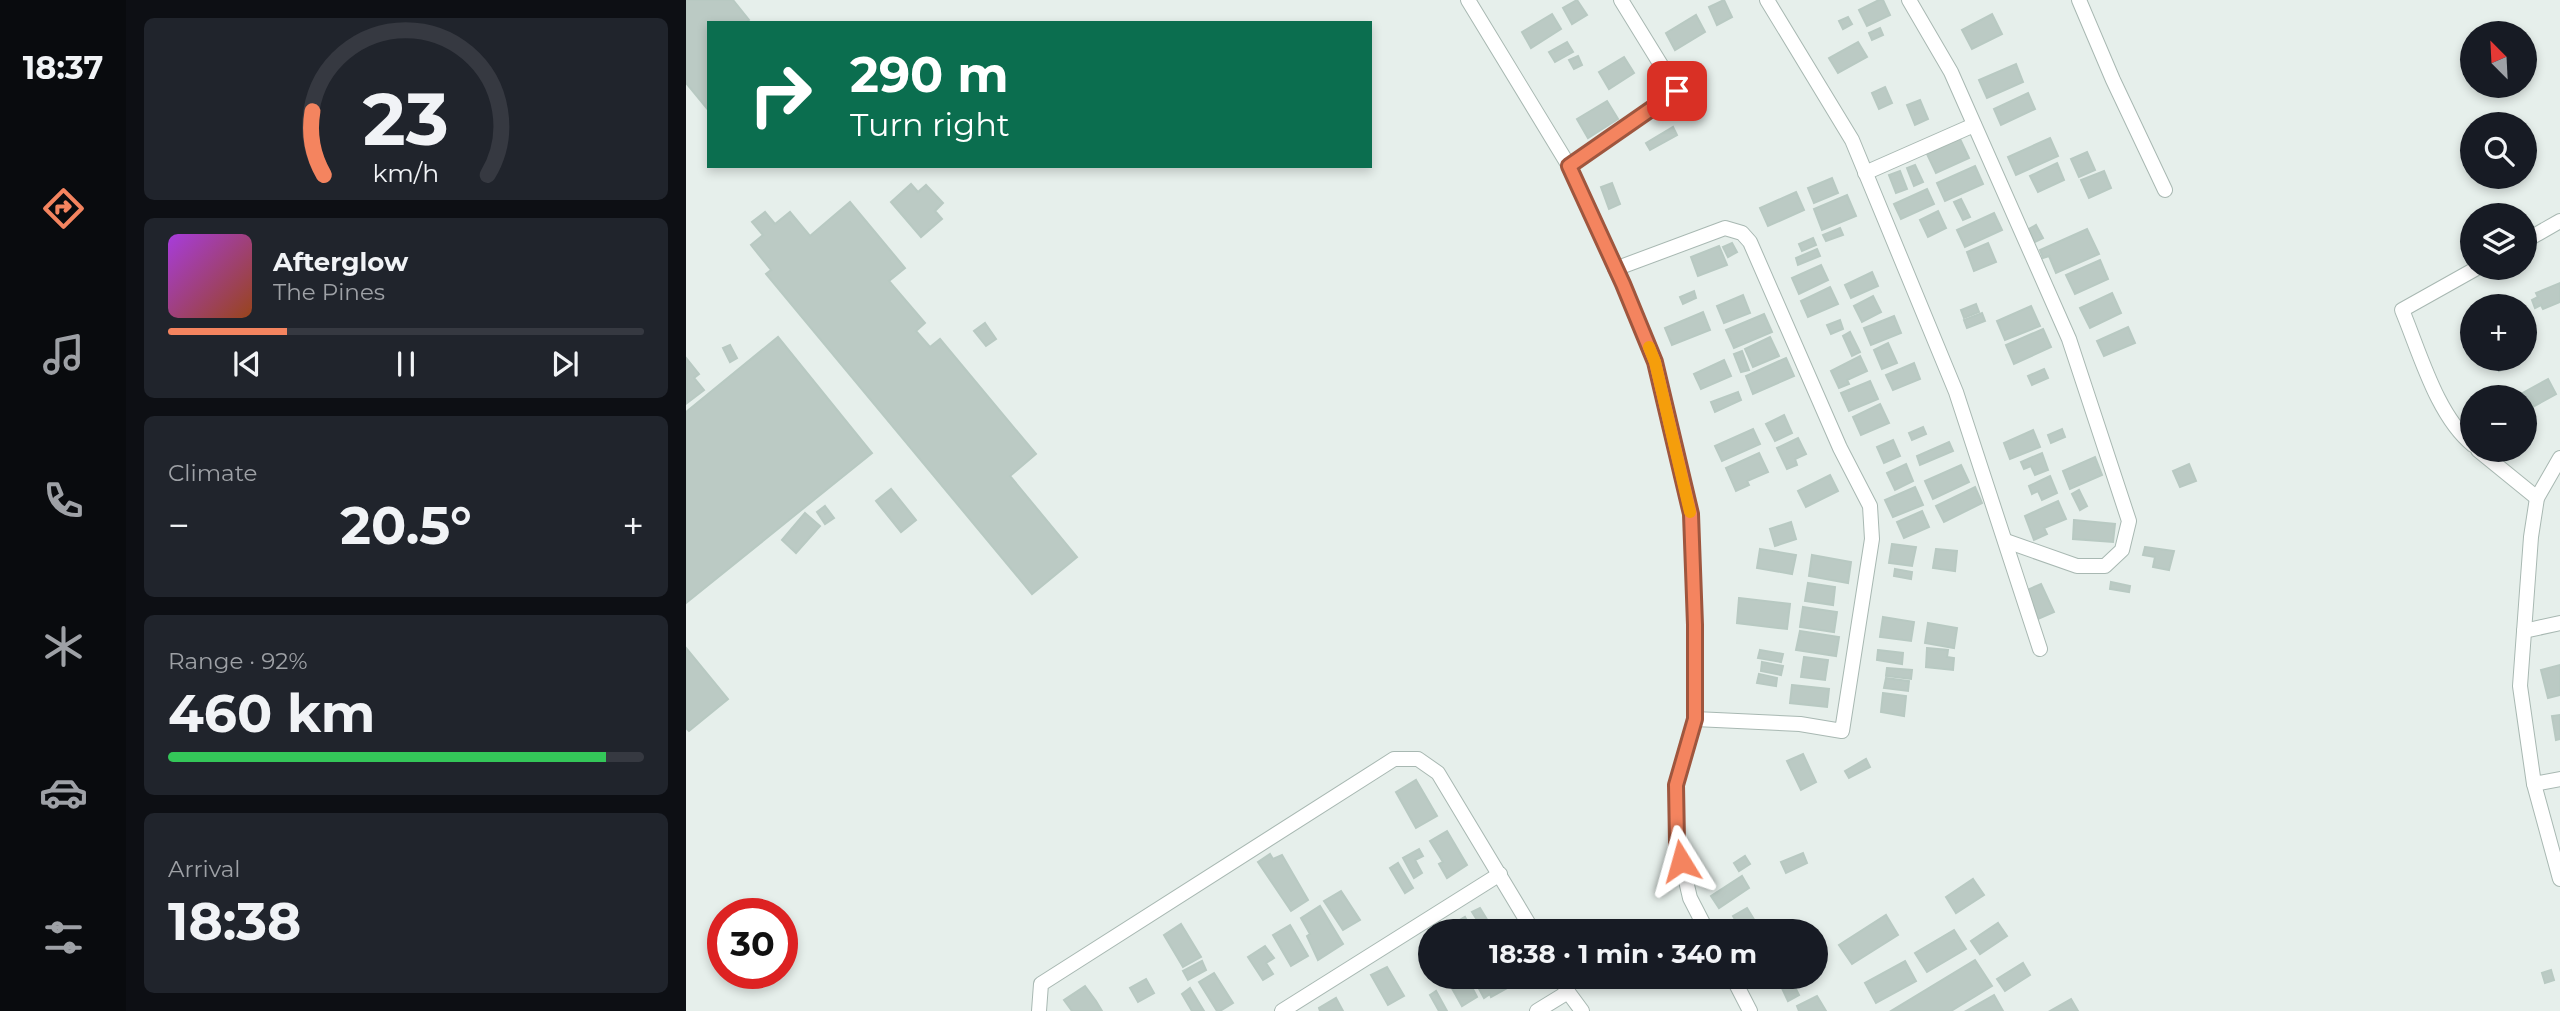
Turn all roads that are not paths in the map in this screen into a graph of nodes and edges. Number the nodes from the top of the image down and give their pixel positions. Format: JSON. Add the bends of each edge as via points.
{"nodes":[{"id":1,"x":1468,"y":0,"type":"edge"},
{"id":2,"x":1621,"y":0,"type":"edge"},
{"id":3,"x":1767,"y":0,"type":"edge"},
{"id":4,"x":1909,"y":0,"type":"edge"},
{"id":5,"x":2079,"y":0,"type":"edge"},
{"id":6,"x":1974,"y":125,"type":"junction"},
{"id":7,"x":1569,"y":166,"type":"junction"},
{"id":8,"x":1865,"y":173,"type":"junction"},
{"id":9,"x":2165,"y":190,"type":"dead end"},
{"id":10,"x":2560,"y":221,"type":"edge"},
{"id":11,"x":2537,"y":234,"type":"edge"},
{"id":12,"x":1615,"y":269,"type":"junction"},
{"id":13,"x":2460,"y":278,"type":"edge"},
{"id":14,"x":2460,"y":432,"type":"edge"},
{"id":15,"x":2560,"y":458,"type":"edge"},
{"id":16,"x":2493,"y":462,"type":"edge"},
{"id":17,"x":2537,"y":498,"type":"junction"},
{"id":18,"x":2006,"y":541,"type":"junction"},
{"id":19,"x":2560,"y":623,"type":"edge"},
{"id":20,"x":2524,"y":631,"type":"junction"},
{"id":21,"x":2040,"y":649,"type":"dead end"},
{"id":22,"x":1695,"y":719,"type":"junction"},
{"id":23,"x":2560,"y":779,"type":"edge"},
{"id":24,"x":2534,"y":784,"type":"junction"},
{"id":25,"x":1500,"y":874,"type":"junction"},
{"id":26,"x":2560,"y":879,"type":"edge"},
{"id":27,"x":1526,"y":919,"type":"edge"},
{"id":28,"x":1701,"y":919,"type":"edge"},
{"id":29,"x":1566,"y":989,"type":"edge"},
{"id":30,"x":1739,"y":989,"type":"edge"},
{"id":31,"x":1568,"y":992,"type":"junction"},
{"id":32,"x":1039,"y":1011,"type":"edge"},
{"id":33,"x":1282,"y":1011,"type":"edge"},
{"id":34,"x":1537,"y":1011,"type":"edge"},
{"id":35,"x":1583,"y":1011,"type":"edge"},
{"id":36,"x":1750,"y":1011,"type":"edge"}],
"edges":[{"from":1,"to":7,"type":"street"},
{"from":2,"to":7,"type":"street","via":[[1677,91]]},
{"from":3,"to":8,"type":"street","via":[[1852,141]]},
{"from":4,"to":6,"type":"street","via":[[1951,72]]},
{"from":5,"to":9,"type":"street"},
{"from":6,"to":8,"type":"street"},
{"from":6,"to":18,"type":"street","via":[[2069,339],[2129,521],[2122,550],[2105,566],[2077,566]]},
{"from":7,"to":12,"type":"street"},
{"from":8,"to":18,"type":"street","via":[[1956,392]]},
{"from":10,"to":11,"type":"street"},
{"from":12,"to":22,"type":"street","via":[[1655,362],[1691,514]]},
{"from":12,"to":22,"type":"street","via":[[1725,228],[1742,233],[1870,506],[1872,539],[1842,731],[1800,724]]},
{"from":13,"to":14,"type":"street","via":[[2402,310],[2443,408]]},
{"from":15,"to":17,"type":"street"},
{"from":16,"to":17,"type":"street"},
{"from":17,"to":20,"type":"street"},
{"from":18,"to":21,"type":"street"},
{"from":19,"to":20,"type":"street"},
{"from":20,"to":24,"type":"street","via":[[2519,686]]},
{"from":22,"to":28,"type":"street","via":[[1676,785],[1677,842],[1690,898]]},
{"from":23,"to":24,"type":"street"},
{"from":24,"to":26,"type":"street"},
{"from":25,"to":27,"type":"street"},
{"from":25,"to":32,"type":"street","via":[[1438,773],[1418,759],[1394,760],[1041,984]]},
{"from":25,"to":33,"type":"street"},
{"from":29,"to":31,"type":"street"},
{"from":30,"to":36,"type":"street"},
{"from":31,"to":34,"type":"street"},
{"from":31,"to":35,"type":"street"}]}
